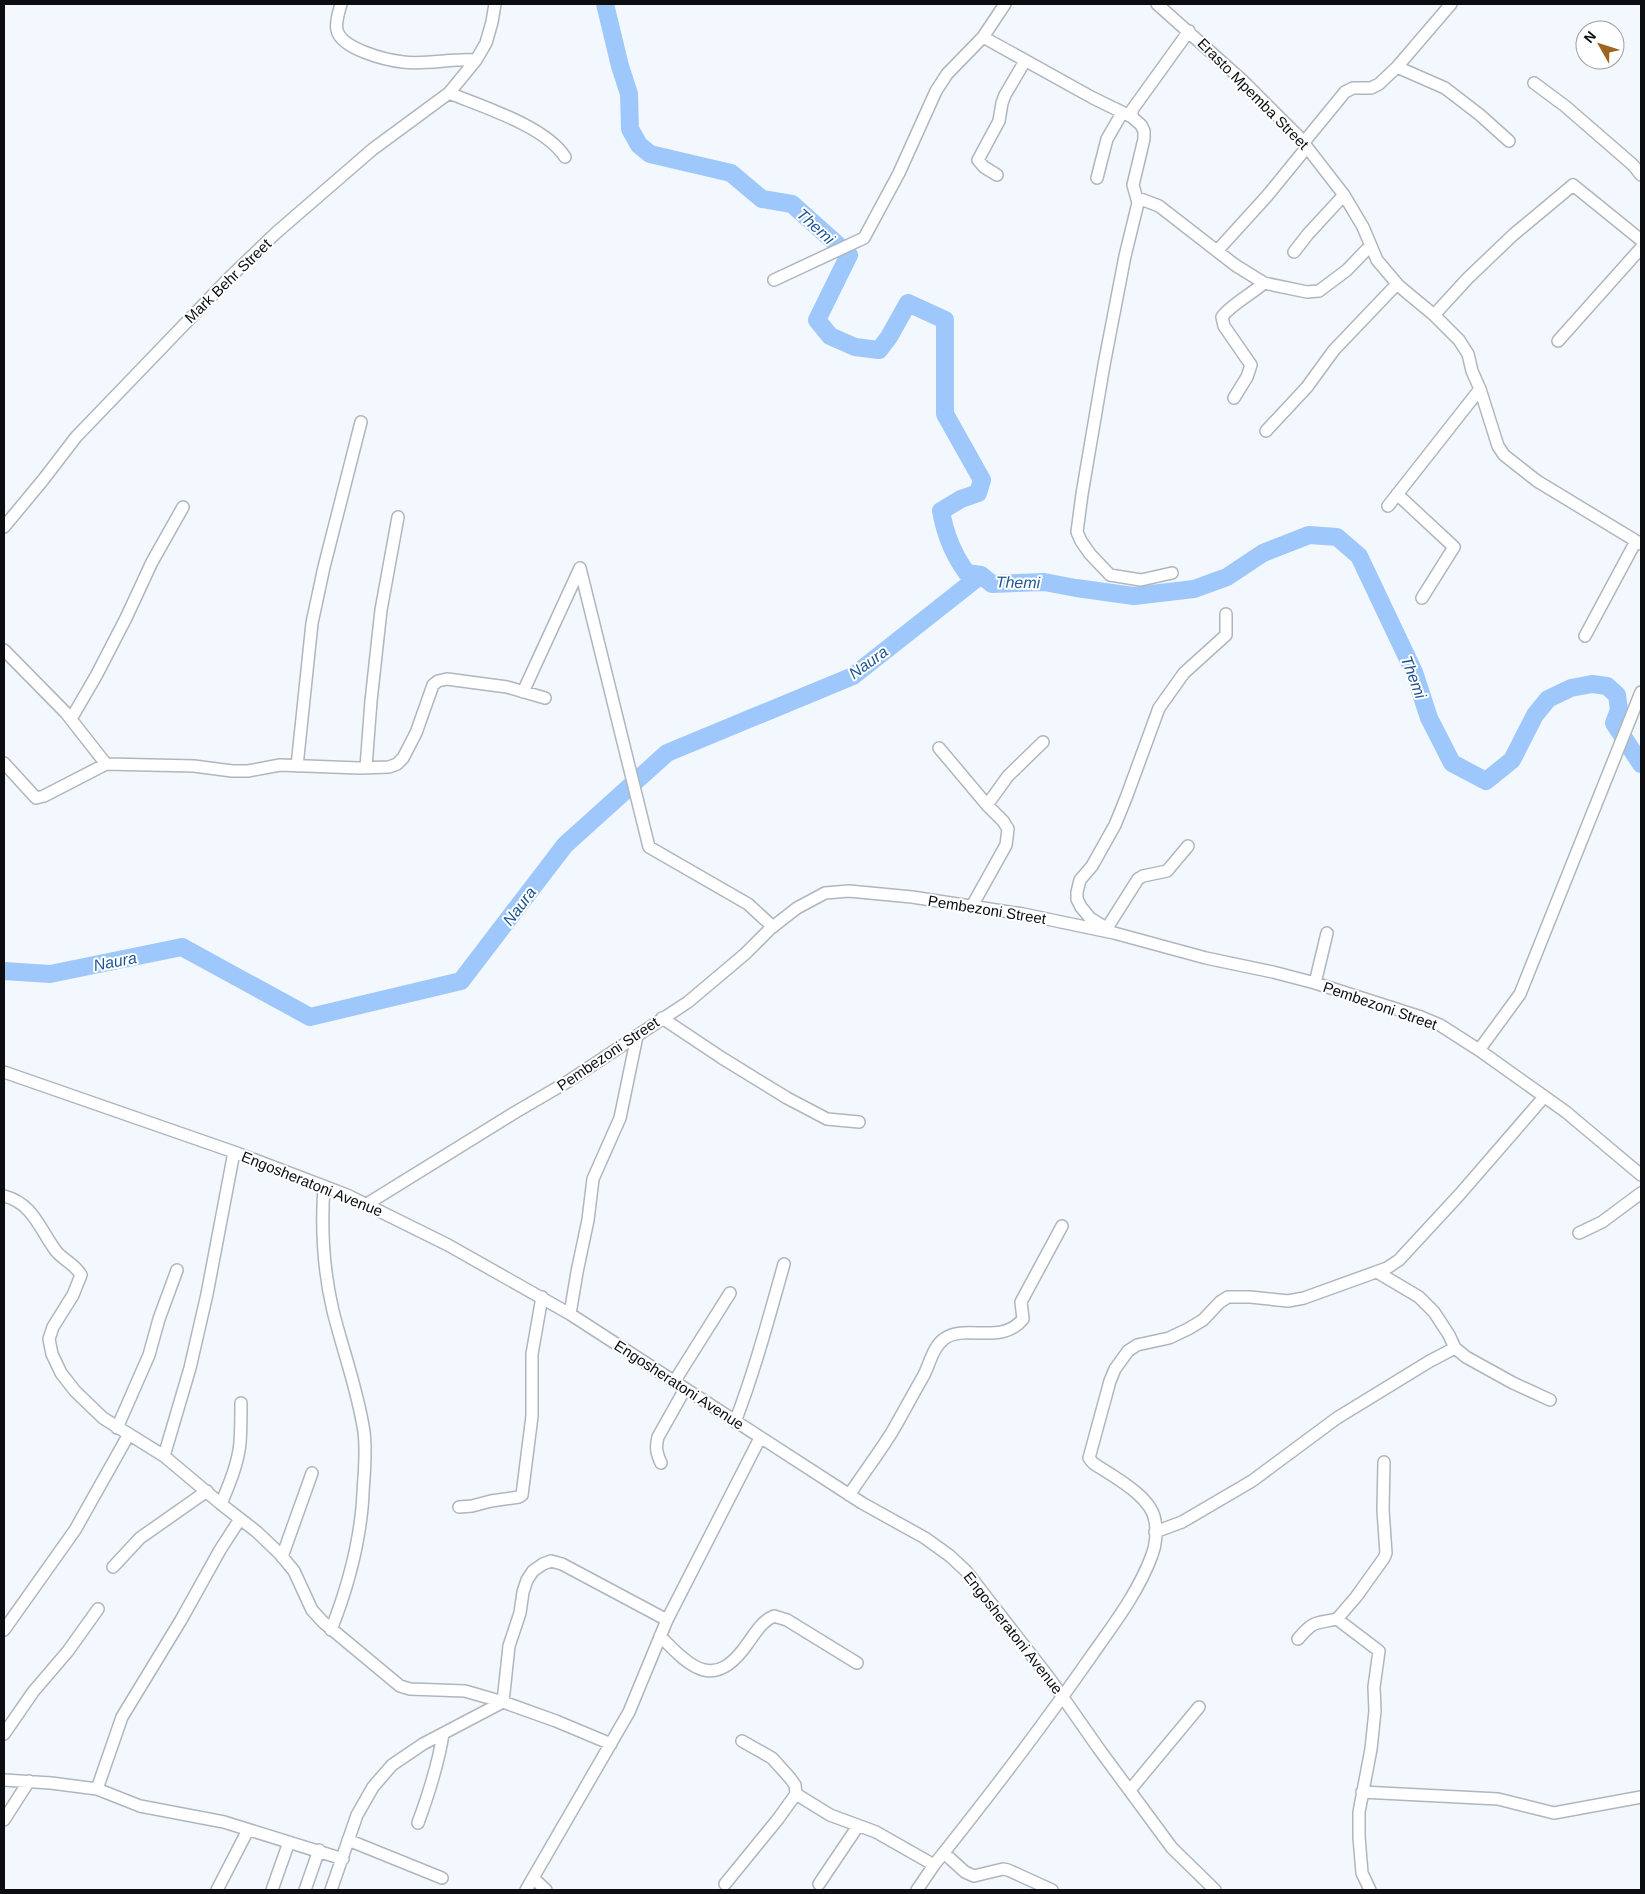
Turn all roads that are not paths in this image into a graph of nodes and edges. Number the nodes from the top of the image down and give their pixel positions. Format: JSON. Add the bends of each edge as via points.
{"nodes":[{"id":1,"x":341,"y":4,"type":"edge"},
{"id":2,"x":495,"y":4,"type":"edge"},
{"id":3,"x":1005,"y":4,"type":"edge"},
{"id":4,"x":1157,"y":4,"type":"edge"},
{"id":5,"x":1452,"y":4,"type":"edge"},
{"id":6,"x":1189,"y":31,"type":"junction"},
{"id":7,"x":982,"y":37,"type":"junction"},
{"id":8,"x":476,"y":60,"type":"junction"},
{"id":9,"x":1025,"y":60,"type":"junction"},
{"id":10,"x":1397,"y":67,"type":"junction"},
{"id":11,"x":1534,"y":83,"type":"dead end"},
{"id":12,"x":449,"y":93,"type":"junction"},
{"id":13,"x":1127,"y":115,"type":"junction"},
{"id":14,"x":1509,"y":141,"type":"dead end"},
{"id":15,"x":1306,"y":144,"type":"junction"},
{"id":16,"x":565,"y":156,"type":"dead end"},
{"id":17,"x":997,"y":175,"type":"dead end"},
{"id":18,"x":1641,"y":175,"type":"edge"},
{"id":19,"x":1098,"y":178,"type":"dead end"},
{"id":20,"x":1344,"y":195,"type":"junction"},
{"id":21,"x":1138,"y":198,"type":"junction"},
{"id":22,"x":1641,"y":240,"type":"edge"},
{"id":23,"x":1370,"y":246,"type":"junction"},
{"id":24,"x":1641,"y":248,"type":"edge"},
{"id":25,"x":1216,"y":251,"type":"junction"},
{"id":26,"x":1294,"y":252,"type":"dead end"},
{"id":27,"x":774,"y":280,"type":"dead end"},
{"id":28,"x":1264,"y":283,"type":"junction"},
{"id":29,"x":1397,"y":284,"type":"junction"},
{"id":30,"x":1434,"y":315,"type":"junction"},
{"id":31,"x":1558,"y":341,"type":"dead end"},
{"id":32,"x":1480,"y":389,"type":"junction"},
{"id":33,"x":1234,"y":398,"type":"dead end"},
{"id":34,"x":361,"y":422,"type":"dead end"},
{"id":35,"x":1266,"y":431,"type":"dead end"},
{"id":36,"x":1397,"y":494,"type":"junction"},
{"id":37,"x":1388,"y":506,"type":"dead end"},
{"id":38,"x":183,"y":507,"type":"dead end"},
{"id":39,"x":398,"y":517,"type":"dead end"},
{"id":40,"x":4,"y":527,"type":"edge"},
{"id":41,"x":1639,"y":543,"type":"edge"},
{"id":42,"x":1172,"y":573,"type":"dead end"},
{"id":43,"x":1422,"y":598,"type":"dead end"},
{"id":44,"x":1226,"y":614,"type":"dead end"},
{"id":45,"x":1584,"y":636,"type":"dead end"},
{"id":46,"x":4,"y":650,"type":"edge"},
{"id":47,"x":522,"y":692,"type":"junction"},
{"id":48,"x":1641,"y":692,"type":"edge"},
{"id":49,"x":545,"y":698,"type":"dead end"},
{"id":50,"x":71,"y":719,"type":"junction"},
{"id":51,"x":1044,"y":742,"type":"dead end"},
{"id":52,"x":939,"y":748,"type":"dead end"},
{"id":53,"x":4,"y":763,"type":"edge"},
{"id":54,"x":106,"y":764,"type":"junction"},
{"id":55,"x":297,"y":766,"type":"junction"},
{"id":56,"x":366,"y":767,"type":"junction"},
{"id":57,"x":987,"y":805,"type":"junction"},
{"id":58,"x":1188,"y":846,"type":"dead end"},
{"id":59,"x":972,"y":906,"type":"junction"},
{"id":60,"x":773,"y":927,"type":"junction"},
{"id":61,"x":1111,"y":931,"type":"junction"},
{"id":62,"x":1327,"y":933,"type":"dead end"},
{"id":63,"x":1315,"y":983,"type":"junction"},
{"id":64,"x":662,"y":1018,"type":"junction"},
{"id":65,"x":637,"y":1036,"type":"junction"},
{"id":66,"x":1479,"y":1050,"type":"junction"},
{"id":67,"x":4,"y":1072,"type":"edge"},
{"id":68,"x":1544,"y":1097,"type":"junction"},
{"id":69,"x":859,"y":1122,"type":"dead end"},
{"id":70,"x":234,"y":1152,"type":"junction"},
{"id":71,"x":1641,"y":1175,"type":"edge"},
{"id":72,"x":324,"y":1186,"type":"junction"},
{"id":73,"x":1641,"y":1193,"type":"edge"},
{"id":74,"x":4,"y":1196,"type":"edge"},
{"id":75,"x":367,"y":1204,"type":"junction"},
{"id":76,"x":1062,"y":1226,"type":"dead end"},
{"id":77,"x":1579,"y":1233,"type":"dead end"},
{"id":78,"x":784,"y":1264,"type":"dead end"},
{"id":79,"x":178,"y":1270,"type":"dead end"},
{"id":80,"x":1377,"y":1272,"type":"junction"},
{"id":81,"x":730,"y":1293,"type":"dead end"},
{"id":82,"x":542,"y":1297,"type":"junction"},
{"id":83,"x":570,"y":1314,"type":"junction"},
{"id":84,"x":1455,"y":1348,"type":"junction"},
{"id":85,"x":674,"y":1382,"type":"junction"},
{"id":86,"x":685,"y":1389,"type":"junction"},
{"id":87,"x":1550,"y":1400,"type":"dead end"},
{"id":88,"x":241,"y":1403,"type":"dead end"},
{"id":89,"x":735,"y":1422,"type":"junction"},
{"id":90,"x":117,"y":1428,"type":"junction"},
{"id":91,"x":129,"y":1434,"type":"junction"},
{"id":92,"x":760,"y":1438,"type":"junction"},
{"id":93,"x":164,"y":1456,"type":"junction"},
{"id":94,"x":1384,"y":1462,"type":"dead end"},
{"id":95,"x":661,"y":1463,"type":"dead end"},
{"id":96,"x":312,"y":1473,"type":"dead end"},
{"id":97,"x":207,"y":1491,"type":"junction"},
{"id":98,"x":849,"y":1495,"type":"junction"},
{"id":99,"x":221,"y":1504,"type":"junction"},
{"id":100,"x":459,"y":1507,"type":"dead end"},
{"id":101,"x":240,"y":1519,"type":"junction"},
{"id":102,"x":1155,"y":1532,"type":"junction"},
{"id":103,"x":282,"y":1557,"type":"junction"},
{"id":104,"x":113,"y":1567,"type":"dead end"},
{"id":105,"x":98,"y":1609,"type":"dead end"},
{"id":106,"x":1337,"y":1619,"type":"junction"},
{"id":107,"x":667,"y":1620,"type":"junction"},
{"id":108,"x":4,"y":1630,"type":"edge"},
{"id":109,"x":331,"y":1630,"type":"junction"},
{"id":110,"x":660,"y":1636,"type":"junction"},
{"id":111,"x":1298,"y":1639,"type":"dead end"},
{"id":112,"x":857,"y":1663,"type":"dead end"},
{"id":113,"x":1063,"y":1697,"type":"junction"},
{"id":114,"x":502,"y":1702,"type":"junction"},
{"id":115,"x":1199,"y":1707,"type":"dead end"},
{"id":116,"x":4,"y":1734,"type":"edge"},
{"id":117,"x":443,"y":1734,"type":"junction"},
{"id":118,"x":742,"y":1741,"type":"dead end"},
{"id":119,"x":611,"y":1744,"type":"junction"},
{"id":120,"x":4,"y":1780,"type":"edge"},
{"id":121,"x":29,"y":1781,"type":"junction"},
{"id":122,"x":98,"y":1789,"type":"junction"},
{"id":123,"x":1130,"y":1790,"type":"junction"},
{"id":124,"x":1362,"y":1792,"type":"junction"},
{"id":125,"x":796,"y":1794,"type":"junction"},
{"id":126,"x":1641,"y":1797,"type":"edge"},
{"id":127,"x":4,"y":1820,"type":"edge"},
{"id":128,"x":418,"y":1823,"type":"dead end"},
{"id":129,"x":858,"y":1826,"type":"junction"},
{"id":130,"x":248,"y":1830,"type":"junction"},
{"id":131,"x":348,"y":1840,"type":"junction"},
{"id":132,"x":289,"y":1842,"type":"junction"},
{"id":133,"x":319,"y":1850,"type":"junction"},
{"id":134,"x":944,"y":1853,"type":"junction"},
{"id":135,"x":343,"y":1859,"type":"junction"},
{"id":136,"x":934,"y":1865,"type":"junction"},
{"id":137,"x":442,"y":1878,"type":"dead end"},
{"id":138,"x":533,"y":1878,"type":"junction"},
{"id":139,"x":725,"y":1884,"type":"dead end"},
{"id":140,"x":819,"y":1884,"type":"dead end"},
{"id":141,"x":217,"y":1890,"type":"edge"},
{"id":142,"x":272,"y":1890,"type":"edge"},
{"id":143,"x":305,"y":1890,"type":"edge"},
{"id":144,"x":331,"y":1890,"type":"edge"},
{"id":145,"x":526,"y":1890,"type":"edge"},
{"id":146,"x":546,"y":1890,"type":"edge"},
{"id":147,"x":917,"y":1890,"type":"edge"},
{"id":148,"x":1052,"y":1890,"type":"edge"},
{"id":149,"x":1214,"y":1890,"type":"edge"},
{"id":150,"x":1370,"y":1890,"type":"edge"}],
"edges":[{"from":1,"to":8,"type":"street","via":[[337,32],[341,39],[356,49],[403,62]]},
{"from":2,"to":8,"type":"street","name":"Mark Behr Street","via":[[486,43]]},
{"from":3,"to":7,"type":"street"},
{"from":4,"to":6,"type":"street","name":"Erasto Mpemba Street"},
{"from":5,"to":10,"type":"street"},
{"from":6,"to":13,"type":"street"},
{"from":6,"to":15,"type":"street","name":"Erasto Mpemba Street"},
{"from":7,"to":9,"type":"street"},
{"from":7,"to":27,"type":"street","via":[[947,74],[936,91],[899,173],[864,238]]},
{"from":8,"to":12,"type":"street","name":"Mark Behr Street"},
{"from":9,"to":13,"type":"street"},
{"from":9,"to":17,"type":"street","via":[[1005,95],[999,121],[978,160]]},
{"from":10,"to":14,"type":"street","via":[[1445,88]]},
{"from":10,"to":15,"type":"street","via":[[1371,88],[1353,88],[1345,92]]},
{"from":11,"to":18,"type":"street","via":[[1577,116]]},
{"from":12,"to":16,"type":"street","via":[[532,129]]},
{"from":12,"to":40,"type":"street","name":"Mark Behr Street","via":[[366,155],[229,278],[76,437]]},
{"from":13,"to":19,"type":"street","via":[[1104,147]]},
{"from":13,"to":21,"type":"street","via":[[1144,131],[1133,185]]},
{"from":15,"to":20,"type":"street","name":"Erasto Mpemba Street"},
{"from":15,"to":25,"type":"street","via":[[1267,196]]},
{"from":20,"to":23,"type":"street","name":"Erasto Mpemba Street"},
{"from":20,"to":26,"type":"street"},
{"from":21,"to":25,"type":"street","via":[[1159,206]]},
{"from":21,"to":42,"type":"street","via":[[1104,364],[1078,532],[1081,542],[1110,575],[1141,580]]},
{"from":22,"to":30,"type":"street","via":[[1573,185],[1513,235]]},
{"from":23,"to":28,"type":"street","via":[[1319,292]]},
{"from":23,"to":29,"type":"street","name":"Erasto Mpemba Street"},
{"from":24,"to":31,"type":"street"},
{"from":25,"to":28,"type":"street"},
{"from":28,"to":33,"type":"street","via":[[1222,317],[1224,326],[1251,366]]},
{"from":29,"to":30,"type":"street","name":"Erasto Mpemba Street"},
{"from":29,"to":35,"type":"street","via":[[1334,350],[1307,387]]},
{"from":30,"to":32,"type":"street","name":"Erasto Mpemba Street","via":[[1468,354]]},
{"from":32,"to":36,"type":"street"},
{"from":32,"to":41,"type":"street","name":"Erasto Mpemba Street","via":[[1504,456],[1537,481]]},
{"from":34,"to":55,"type":"street","via":[[312,623]]},
{"from":36,"to":37,"type":"street"},
{"from":36,"to":43,"type":"street","via":[[1454,547]]},
{"from":38,"to":50,"type":"street"},
{"from":39,"to":56,"type":"street","via":[[382,610]]},
{"from":41,"to":45,"type":"street"},
{"from":44,"to":61,"type":"street","via":[[1226,634],[1184,673],[1158,708],[1114,825],[1092,866],[1080,880],[1077,899],[1081,907],[1090,918]]},
{"from":46,"to":50,"type":"street"},
{"from":47,"to":49,"type":"street"},
{"from":47,"to":56,"type":"street","via":[[465,681],[438,681],[433,685],[416,733],[398,764]]},
{"from":47,"to":60,"type":"street","via":[[580,568],[649,847],[748,904]]},
{"from":48,"to":66,"type":"street","via":[[1520,994]]},
{"from":50,"to":54,"type":"street"},
{"from":51,"to":57,"type":"street","via":[[1008,776]]},
{"from":52,"to":57,"type":"street"},
{"from":53,"to":54,"type":"street","via":[[36,798]]},
{"from":54,"to":55,"type":"street","via":[[194,766],[232,771],[280,764]]},
{"from":55,"to":56,"type":"street"},
{"from":57,"to":59,"type":"street","via":[[1003,821],[1008,836]]},
{"from":58,"to":61,"type":"street","via":[[1167,871],[1138,879]]},
{"from":59,"to":60,"type":"street","name":"Pembezoni Street","via":[[849,891],[824,893]]},
{"from":59,"to":61,"type":"street","name":"Pembezoni Street"},
{"from":60,"to":64,"type":"street","name":"Pembezoni Street","via":[[688,1002]]},
{"from":61,"to":63,"type":"street","name":"Pembezoni Street","via":[[1206,958]]},
{"from":62,"to":63,"type":"street"},
{"from":63,"to":66,"type":"street","name":"Pembezoni Street","via":[[1421,1017]]},
{"from":64,"to":65,"type":"street","name":"Pembezoni Street"},
{"from":64,"to":69,"type":"street","via":[[787,1098],[827,1119]]},
{"from":65,"to":75,"type":"street","name":"Pembezoni Street"},
{"from":65,"to":83,"type":"street","via":[[620,1118],[593,1179]]},
{"from":66,"to":68,"type":"street","name":"Pembezoni Street"},
{"from":67,"to":70,"type":"street","name":"Engosheratoni Avenue"},
{"from":68,"to":71,"type":"street","name":"Pembezoni Street"},
{"from":68,"to":80,"type":"street","via":[[1399,1260]]},
{"from":70,"to":72,"type":"street","name":"Engosheratoni Avenue"},
{"from":70,"to":93,"type":"street","via":[[190,1368]]},
{"from":72,"to":75,"type":"street","name":"Engosheratoni Avenue"},
{"from":72,"to":109,"type":"street","via":[[322,1221],[326,1282],[357,1401],[366,1455],[358,1536],[340,1608]]},
{"from":73,"to":77,"type":"street","via":[[1602,1222]]},
{"from":74,"to":90,"type":"street","via":[[29,1210],[56,1252],[81,1275],[53,1327],[49,1339],[52,1354],[75,1391]]},
{"from":75,"to":82,"type":"street","name":"Engosheratoni Avenue"},
{"from":76,"to":98,"type":"street","via":[[1021,1302],[1023,1319],[1007,1331],[962,1334],[944,1339],[936,1348],[892,1432]]},
{"from":78,"to":89,"type":"street","via":[[758,1357]]},
{"from":79,"to":90,"type":"street","via":[[149,1355]]},
{"from":80,"to":84,"type":"street","via":[[1419,1297],[1434,1312]]},
{"from":80,"to":102,"type":"street","via":[[1312,1296],[1288,1301],[1228,1297],[1188,1329],[1170,1338],[1137,1345],[1128,1351],[1110,1381],[1089,1458],[1144,1500],[1156,1520]]},
{"from":81,"to":85,"type":"street"},
{"from":82,"to":83,"type":"street","name":"Engosheratoni Avenue"},
{"from":82,"to":100,"type":"street","via":[[532,1354],[532,1416],[522,1495]]},
{"from":83,"to":85,"type":"street","name":"Engosheratoni Avenue"},
{"from":84,"to":87,"type":"street","via":[[1466,1358]]},
{"from":84,"to":102,"type":"street","via":[[1336,1418],[1252,1481],[1182,1522]]},
{"from":85,"to":86,"type":"street","name":"Engosheratoni Avenue"},
{"from":86,"to":89,"type":"street","name":"Engosheratoni Avenue"},
{"from":86,"to":95,"type":"street","via":[[658,1437],[656,1445]]},
{"from":88,"to":99,"type":"street","via":[[237,1459]]},
{"from":89,"to":92,"type":"street","name":"Engosheratoni Avenue"},
{"from":90,"to":91,"type":"street"},
{"from":91,"to":93,"type":"street"},
{"from":91,"to":108,"type":"street","via":[[75,1530]]},
{"from":92,"to":98,"type":"street","name":"Engosheratoni Avenue"},
{"from":92,"to":107,"type":"street"},
{"from":93,"to":97,"type":"street"},
{"from":94,"to":106,"type":"street","via":[[1386,1553]]},
{"from":96,"to":103,"type":"street"},
{"from":97,"to":99,"type":"street"},
{"from":97,"to":104,"type":"street","via":[[140,1538]]},
{"from":98,"to":113,"type":"street","name":"Engosheratoni Avenue","via":[[925,1538],[966,1571]]},
{"from":99,"to":101,"type":"street"},
{"from":101,"to":103,"type":"street"},
{"from":101,"to":122,"type":"street","via":[[122,1717]]},
{"from":102,"to":113,"type":"street","via":[[1153,1554],[1136,1590]]},
{"from":103,"to":109,"type":"street","via":[[294,1572],[312,1610]]},
{"from":105,"to":116,"type":"street"},
{"from":106,"to":111,"type":"street","via":[[1316,1622]]},
{"from":106,"to":124,"type":"street","via":[[1379,1651],[1371,1749]]},
{"from":107,"to":110,"type":"street"},
{"from":107,"to":114,"type":"street","via":[[562,1564],[543,1564],[533,1571],[523,1592],[509,1646]]},
{"from":109,"to":114,"type":"street","via":[[400,1686],[465,1692]]},
{"from":110,"to":112,"type":"street","via":[[697,1669],[713,1672],[727,1667],[766,1619],[774,1616],[796,1625]]},
{"from":110,"to":119,"type":"street","via":[[629,1712]]},
{"from":113,"to":123,"type":"street","name":"Engosheratoni Avenue"},
{"from":113,"to":134,"type":"street"},
{"from":114,"to":117,"type":"street"},
{"from":114,"to":119,"type":"street"},
{"from":115,"to":123,"type":"street"},
{"from":117,"to":128,"type":"street","via":[[435,1774]]},
{"from":117,"to":131,"type":"street","via":[[392,1764],[372,1787]]},
{"from":118,"to":125,"type":"street","via":[[772,1758],[795,1785]]},
{"from":119,"to":138,"type":"street"},
{"from":120,"to":121,"type":"street"},
{"from":121,"to":122,"type":"street"},
{"from":121,"to":127,"type":"street"},
{"from":122,"to":130,"type":"street","via":[[140,1806],[224,1822]]},
{"from":123,"to":149,"type":"street","name":"Engosheratoni Avenue","via":[[1172,1848]]},
{"from":124,"to":126,"type":"street","via":[[1498,1799],[1554,1813]]},
{"from":124,"to":150,"type":"street","via":[[1359,1836],[1362,1873]]},
{"from":125,"to":129,"type":"street"},
{"from":125,"to":139,"type":"street"},
{"from":129,"to":136,"type":"street","via":[[876,1832]]},
{"from":129,"to":140,"type":"street"},
{"from":130,"to":132,"type":"street"},
{"from":130,"to":141,"type":"street"},
{"from":131,"to":135,"type":"street"},
{"from":131,"to":137,"type":"street"},
{"from":132,"to":133,"type":"street"},
{"from":132,"to":142,"type":"street"},
{"from":133,"to":135,"type":"street"},
{"from":133,"to":143,"type":"street"},
{"from":134,"to":136,"type":"street"},
{"from":134,"to":148,"type":"street","via":[[974,1876],[1003,1869]]},
{"from":135,"to":144,"type":"street"},
{"from":136,"to":147,"type":"street"},
{"from":138,"to":145,"type":"street"},
{"from":138,"to":146,"type":"street"}]}
